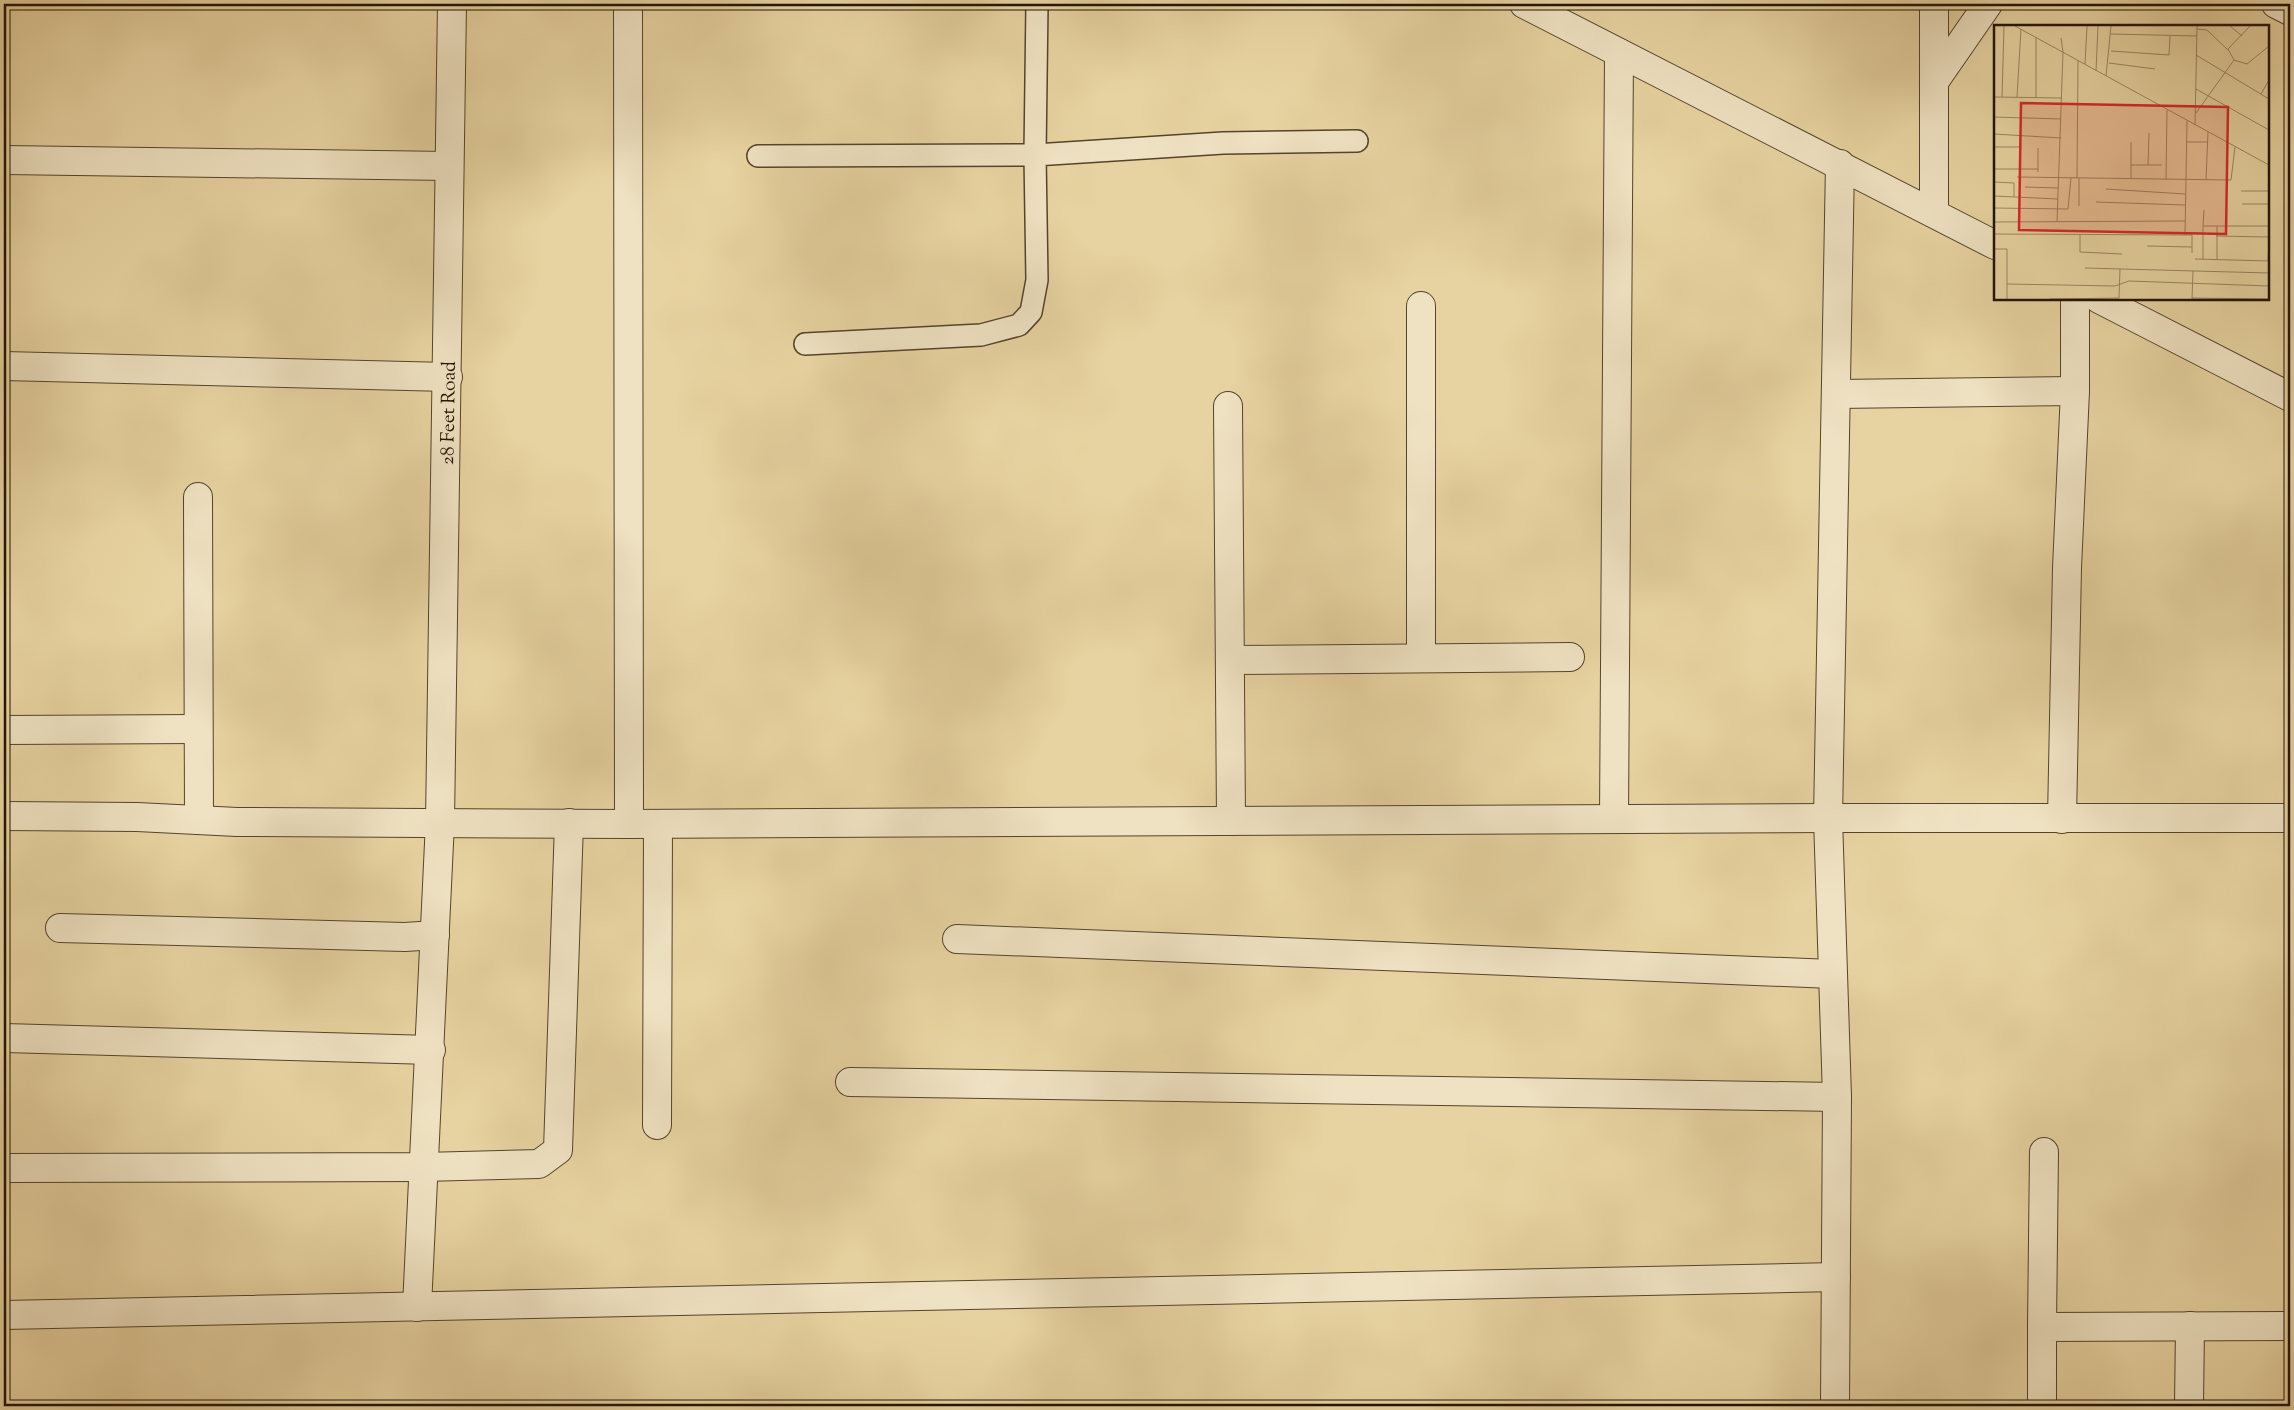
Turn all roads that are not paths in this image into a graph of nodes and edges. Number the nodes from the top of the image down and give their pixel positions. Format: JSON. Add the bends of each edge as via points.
{"nodes":[{"id":1,"x":452,"y":4,"type":"edge"},
{"id":2,"x":628,"y":4,"type":"edge"},
{"id":3,"x":1037,"y":4,"type":"edge"},
{"id":4,"x":1524,"y":4,"type":"edge"},
{"id":5,"x":1934,"y":4,"type":"edge"},
{"id":6,"x":1988,"y":4,"type":"edge"},
{"id":7,"x":2276,"y":4,"type":"edge"},
{"id":8,"x":2290,"y":12,"type":"edge"},
{"id":9,"x":1620,"y":53,"type":"junction"},
{"id":10,"x":1934,"y":82,"type":"junction"},
{"id":11,"x":1357,"y":141,"type":"dead end"},
{"id":12,"x":1035,"y":155,"type":"junction"},
{"id":13,"x":758,"y":156,"type":"dead end"},
{"id":14,"x":4,"y":160,"type":"edge"},
{"id":15,"x":1840,"y":164,"type":"junction"},
{"id":16,"x":449,"y":166,"type":"junction"},
{"id":17,"x":1934,"y":213,"type":"junction"},
{"id":18,"x":1994,"y":244,"type":"edge"},
{"id":19,"x":2075,"y":300,"type":"edge"},
{"id":20,"x":2101,"y":300,"type":"edge"},
{"id":21,"x":1420,"y":306,"type":"dead end"},
{"id":22,"x":805,"y":344,"type":"dead end"},
{"id":23,"x":4,"y":366,"type":"edge"},
{"id":24,"x":448,"y":377,"type":"junction"},
{"id":25,"x":2075,"y":391,"type":"junction"},
{"id":26,"x":1836,"y":394,"type":"junction"},
{"id":27,"x":2290,"y":397,"type":"edge"},
{"id":28,"x":1228,"y":406,"type":"dead end"},
{"id":29,"x":198,"y":497,"type":"dead end"},
{"id":30,"x":1570,"y":656,"type":"dead end"},
{"id":31,"x":1421,"y":657,"type":"junction"},
{"id":32,"x":1230,"y":660,"type":"junction"},
{"id":33,"x":198,"y":729,"type":"junction"},
{"id":34,"x":4,"y":730,"type":"edge"},
{"id":35,"x":4,"y":816,"type":"edge"},
{"id":36,"x":1828,"y":818,"type":"junction"},
{"id":37,"x":2290,"y":818,"type":"edge"},
{"id":38,"x":1614,"y":819,"type":"junction"},
{"id":39,"x":2062,"y":819,"type":"junction"},
{"id":40,"x":199,"y":820,"type":"junction"},
{"id":41,"x":1231,"y":821,"type":"junction"},
{"id":42,"x":440,"y":822,"type":"junction"},
{"id":43,"x":569,"y":823,"type":"junction"},
{"id":44,"x":629,"y":824,"type":"junction"},
{"id":45,"x":658,"y":824,"type":"junction"},
{"id":46,"x":60,"y":928,"type":"dead end"},
{"id":47,"x":435,"y":935,"type":"junction"},
{"id":48,"x":957,"y":939,"type":"dead end"},
{"id":49,"x":1832,"y":974,"type":"junction"},
{"id":50,"x":4,"y":1038,"type":"edge"},
{"id":51,"x":430,"y":1050,"type":"junction"},
{"id":52,"x":850,"y":1082,"type":"dead end"},
{"id":53,"x":1838,"y":1097,"type":"junction"},
{"id":54,"x":657,"y":1125,"type":"dead end"},
{"id":55,"x":2044,"y":1152,"type":"dead end"},
{"id":56,"x":423,"y":1167,"type":"junction"},
{"id":57,"x":4,"y":1168,"type":"edge"},
{"id":58,"x":1836,"y":1277,"type":"junction"},
{"id":59,"x":417,"y":1307,"type":"junction"},
{"id":60,"x":4,"y":1315,"type":"edge"},
{"id":61,"x":2190,"y":1326,"type":"junction"},
{"id":62,"x":2290,"y":1326,"type":"edge"},
{"id":63,"x":2042,"y":1327,"type":"junction"},
{"id":64,"x":1835,"y":1406,"type":"edge"},
{"id":65,"x":2042,"y":1406,"type":"edge"},
{"id":66,"x":2189,"y":1406,"type":"edge"}],
"edges":[{"from":1,"to":16,"type":"street","name":"28 Feet Road"},
{"from":2,"to":44,"type":"street"},
{"from":3,"to":12,"type":"lane"},
{"from":4,"to":9,"type":"street"},
{"from":5,"to":10,"type":"street"},
{"from":6,"to":10,"type":"street"},
{"from":7,"to":8,"type":"street"},
{"from":9,"to":15,"type":"street"},
{"from":9,"to":38,"type":"street"},
{"from":10,"to":17,"type":"street"},
{"from":11,"to":12,"type":"lane","via":[[1223,143]]},
{"from":12,"to":13,"type":"lane"},
{"from":12,"to":22,"type":"lane","via":[[1037,280],[1031,312],[1019,325],[981,335]]},
{"from":14,"to":16,"type":"street"},
{"from":15,"to":17,"type":"street"},
{"from":15,"to":26,"type":"street"},
{"from":16,"to":24,"type":"street","name":"28 Feet Road"},
{"from":17,"to":18,"type":"street"},
{"from":19,"to":25,"type":"street"},
{"from":20,"to":27,"type":"street"},
{"from":21,"to":31,"type":"street"},
{"from":23,"to":24,"type":"street"},
{"from":24,"to":42,"type":"street","name":"28 Feet Road"},
{"from":25,"to":26,"type":"street"},
{"from":25,"to":39,"type":"street","via":[[2067,568]]},
{"from":26,"to":36,"type":"street"},
{"from":28,"to":32,"type":"street"},
{"from":29,"to":33,"type":"street"},
{"from":30,"to":31,"type":"street"},
{"from":31,"to":32,"type":"street"},
{"from":32,"to":41,"type":"street"},
{"from":33,"to":34,"type":"street"},
{"from":33,"to":40,"type":"street"},
{"from":35,"to":40,"type":"street"},
{"from":36,"to":38,"type":"street"},
{"from":36,"to":39,"type":"street"},
{"from":36,"to":49,"type":"street"},
{"from":37,"to":39,"type":"street"},
{"from":38,"to":41,"type":"street"},
{"from":40,"to":42,"type":"street"},
{"from":41,"to":45,"type":"street"},
{"from":42,"to":43,"type":"street"},
{"from":42,"to":47,"type":"street","name":"28 Feet Road"},
{"from":43,"to":44,"type":"street"},
{"from":43,"to":56,"type":"street","via":[[558,1150],[539,1164]]},
{"from":44,"to":45,"type":"street"},
{"from":45,"to":54,"type":"street"},
{"from":46,"to":47,"type":"street","via":[[196,934]]},
{"from":47,"to":51,"type":"street","name":"28 Feet Road"},
{"from":48,"to":49,"type":"street"},
{"from":49,"to":53,"type":"street"},
{"from":50,"to":51,"type":"street"},
{"from":51,"to":56,"type":"street","name":"28 Feet Road"},
{"from":52,"to":53,"type":"street"},
{"from":53,"to":58,"type":"street"},
{"from":55,"to":63,"type":"street"},
{"from":56,"to":57,"type":"street"},
{"from":56,"to":59,"type":"street","name":"28 Feet Road"},
{"from":58,"to":59,"type":"street"},
{"from":58,"to":64,"type":"street"},
{"from":59,"to":60,"type":"street"},
{"from":61,"to":62,"type":"street"},
{"from":61,"to":63,"type":"street"},
{"from":61,"to":66,"type":"street"},
{"from":63,"to":65,"type":"street"}]}
